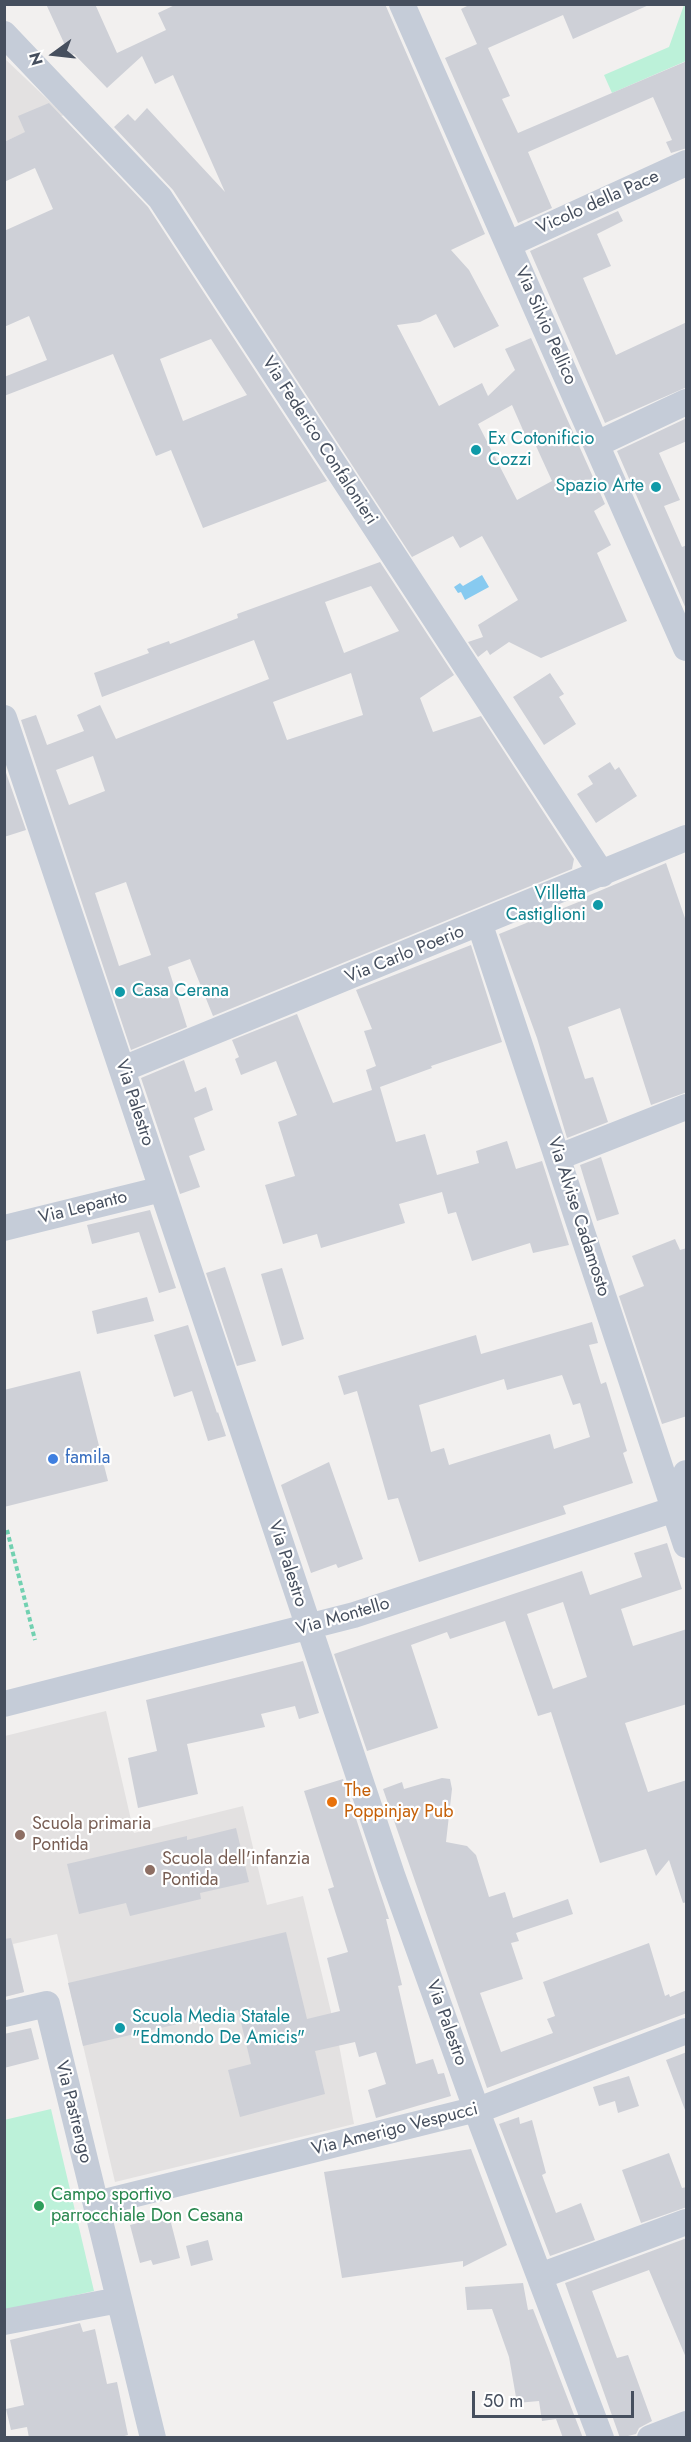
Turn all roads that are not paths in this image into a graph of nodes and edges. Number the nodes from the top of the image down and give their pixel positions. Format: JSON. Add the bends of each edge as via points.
{"nodes":[{"id":1,"x":402,"y":4,"type":"edge"},
{"id":2,"x":4,"y":34,"type":"edge"},
{"id":3,"x":687,"y":163,"type":"edge"},
{"id":4,"x":509,"y":244,"type":"junction"},
{"id":5,"x":687,"y":402,"type":"edge"},
{"id":6,"x":597,"y":444,"type":"junction"},
{"id":7,"x":687,"y":648,"type":"edge"},
{"id":8,"x":4,"y":718,"type":"edge"},
{"id":9,"x":687,"y":838,"type":"edge"},
{"id":10,"x":602,"y":874,"type":"junction"},
{"id":11,"x":480,"y":925,"type":"junction"},
{"id":12,"x":123,"y":1069,"type":"junction"},
{"id":13,"x":687,"y":1107,"type":"edge"},
{"id":14,"x":559,"y":1157,"type":"junction"},
{"id":15,"x":162,"y":1189,"type":"junction"},
{"id":16,"x":4,"y":1228,"type":"edge"},
{"id":17,"x":687,"y":1473,"type":"edge"},
{"id":18,"x":681,"y":1513,"type":"edge"},
{"id":19,"x":687,"y":1545,"type":"edge"},
{"id":20,"x":308,"y":1628,"type":"junction"},
{"id":21,"x":4,"y":1704,"type":"edge"},
{"id":22,"x":4,"y":2014,"type":"edge"},
{"id":23,"x":687,"y":2031,"type":"edge"},
{"id":24,"x":477,"y":2110,"type":"junction"},
{"id":25,"x":96,"y":2204,"type":"junction"},
{"id":26,"x":687,"y":2222,"type":"edge"},
{"id":27,"x":540,"y":2276,"type":"junction"},
{"id":28,"x":119,"y":2300,"type":"junction"},
{"id":29,"x":4,"y":2322,"type":"edge"},
{"id":30,"x":687,"y":2424,"type":"edge"},
{"id":31,"x":153,"y":2438,"type":"edge"},
{"id":32,"x":601,"y":2438,"type":"edge"},
{"id":33,"x":650,"y":2438,"type":"edge"}],
"edges":[{"from":1,"to":4,"type":"street","name":"Via Silvio Pellico"},
{"from":2,"to":10,"type":"street","name":"Via Federico Confalonieri","via":[[160,198]]},
{"from":3,"to":4,"type":"street","name":"Vicolo della Pace"},
{"from":4,"to":6,"type":"street","name":"Via Silvio Pellico"},
{"from":5,"to":6,"type":"street"},
{"from":6,"to":7,"type":"street","name":"Via Silvio Pellico"},
{"from":8,"to":12,"type":"street","name":"Via Palestro"},
{"from":9,"to":10,"type":"street","name":"Via Carlo Poerio"},
{"from":10,"to":11,"type":"street","name":"Via Carlo Poerio"},
{"from":11,"to":12,"type":"street","name":"Via Carlo Poerio"},
{"from":11,"to":14,"type":"street","name":"Via Alvise Cadamosto"},
{"from":12,"to":15,"type":"street","name":"Via Palestro"},
{"from":13,"to":14,"type":"street"},
{"from":14,"to":18,"type":"street","name":"Via Alvise Cadamosto"},
{"from":15,"to":16,"type":"street","name":"Via Lepanto"},
{"from":15,"to":20,"type":"street","name":"Via Palestro"},
{"from":17,"to":18,"type":"street"},
{"from":18,"to":19,"type":"street","name":"Via Alvise Cadamosto"},
{"from":18,"to":20,"type":"street","name":"Via Montello"},
{"from":20,"to":21,"type":"street","name":"Via Montello"},
{"from":20,"to":24,"type":"street","name":"Via Palestro"},
{"from":22,"to":25,"type":"street","name":"Via Pastrengo","via":[[47,2004]]},
{"from":23,"to":24,"type":"street","name":"Via Amerigo Vespucci"},
{"from":24,"to":25,"type":"street","name":"Via Amerigo Vespucci"},
{"from":24,"to":27,"type":"street","name":"Via Palestro"},
{"from":25,"to":28,"type":"street","name":"Via Pastrengo"},
{"from":26,"to":27,"type":"street"},
{"from":27,"to":32,"type":"street","name":"Via Palestro"},
{"from":28,"to":29,"type":"street"},
{"from":28,"to":31,"type":"street","name":"Via Pastrengo"},
{"from":30,"to":33,"type":"street"}]}
